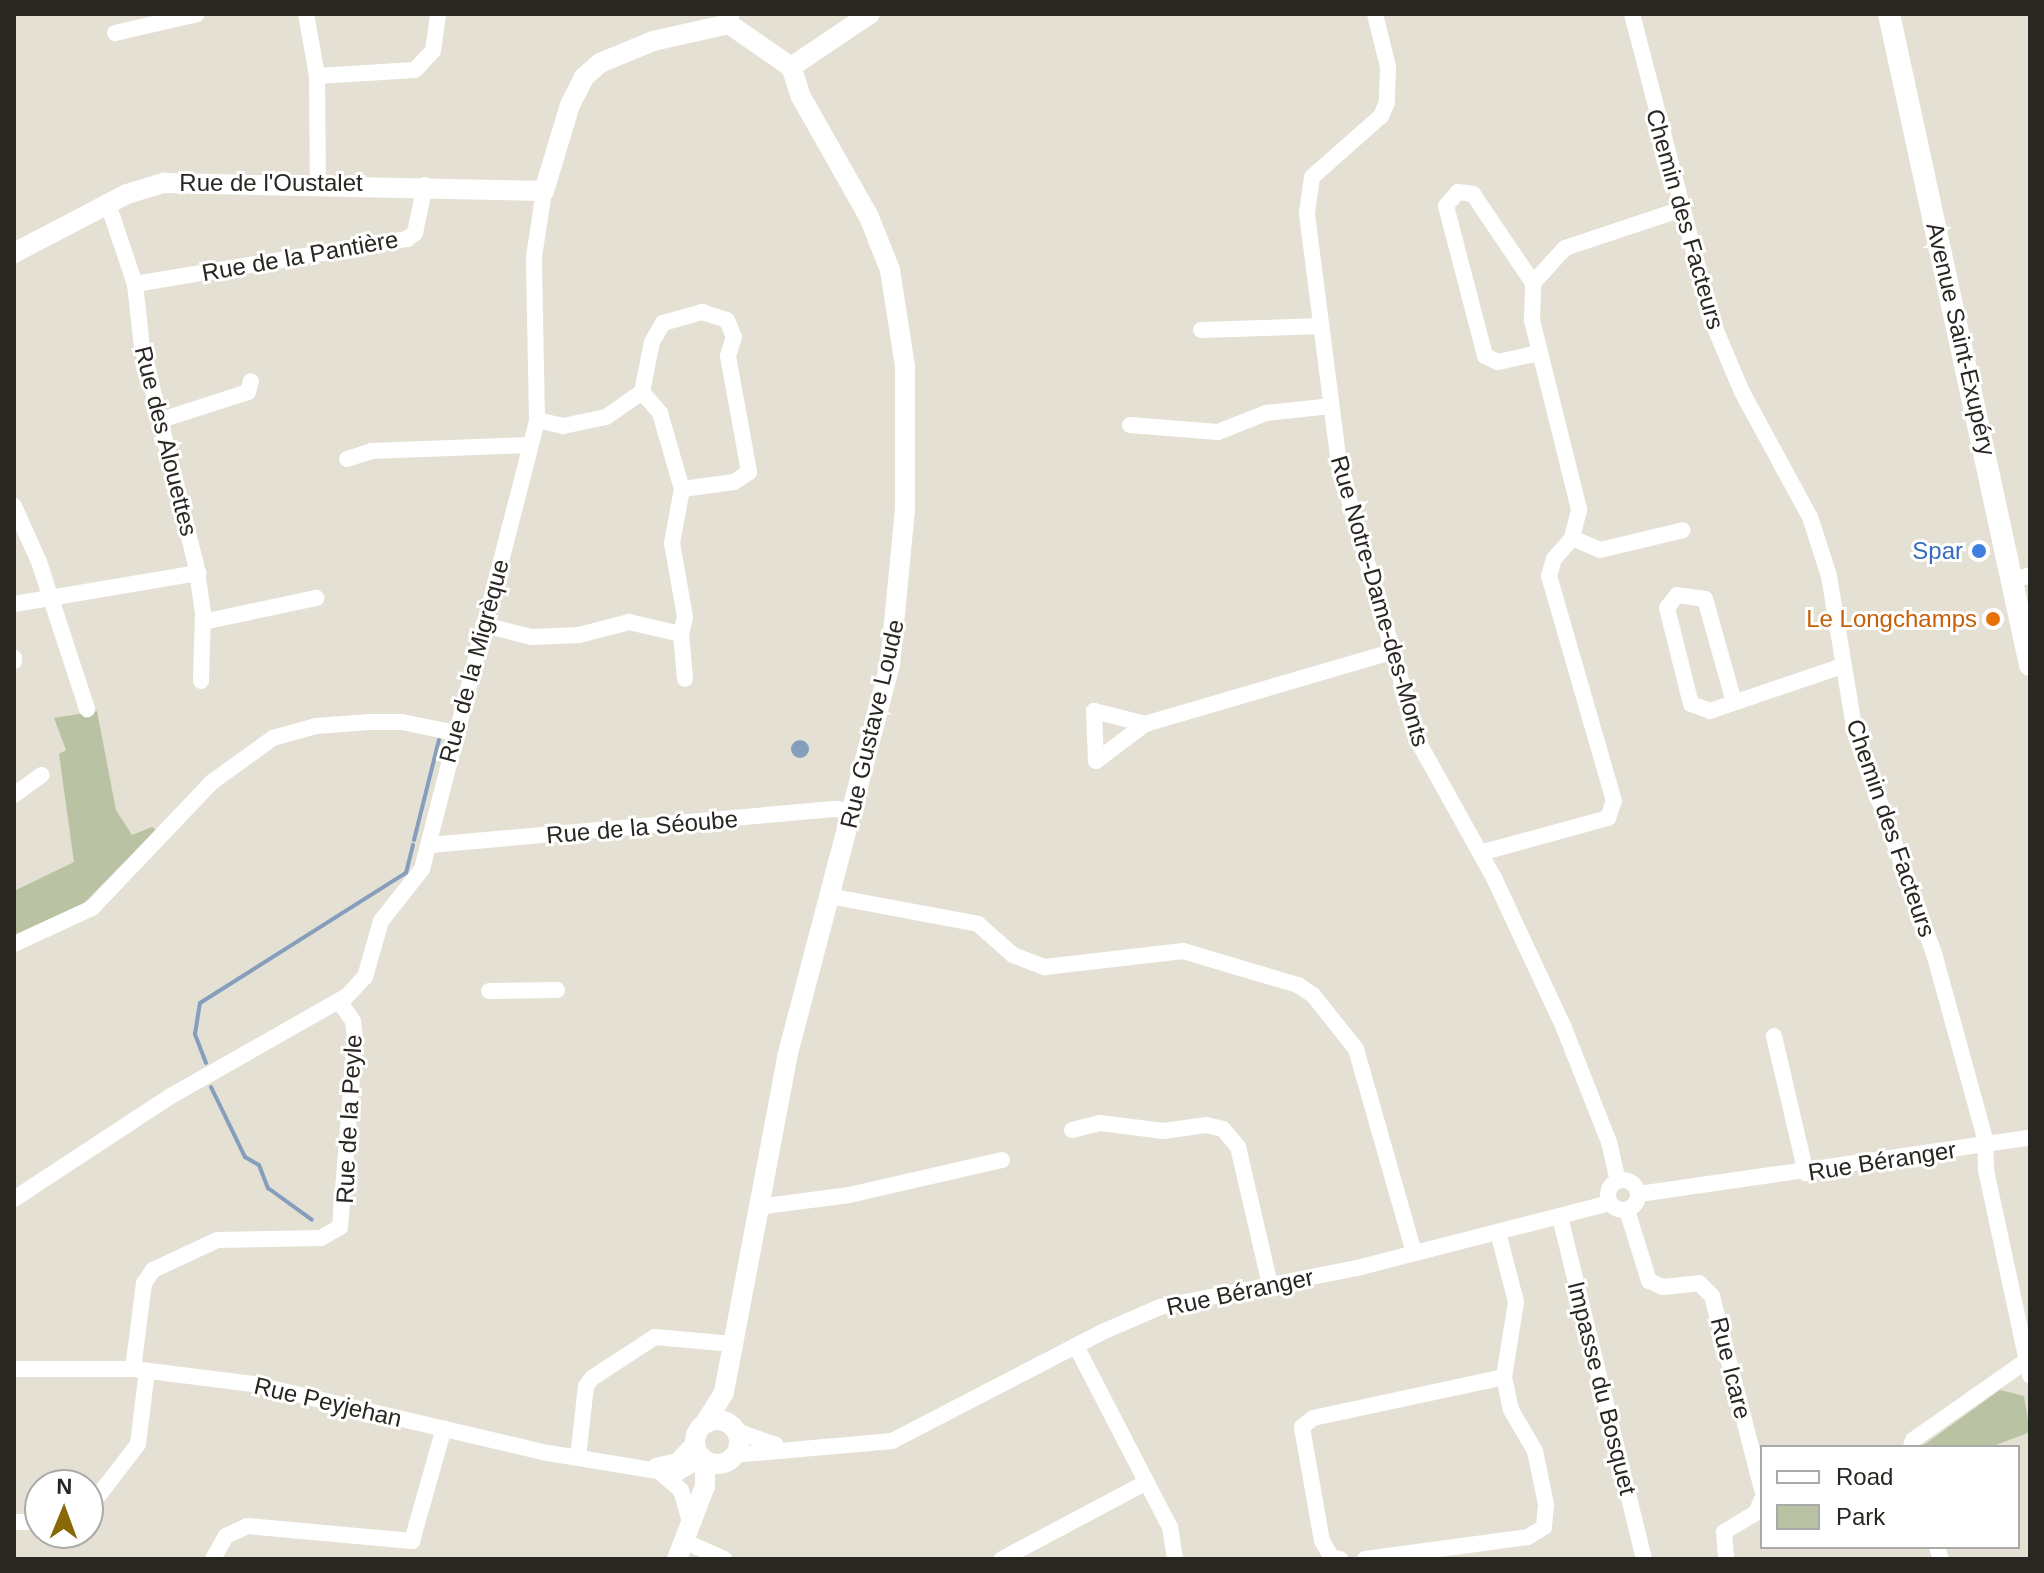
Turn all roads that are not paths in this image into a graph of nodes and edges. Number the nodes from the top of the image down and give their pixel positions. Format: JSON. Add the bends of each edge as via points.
{"nodes":[{"id":1,"x":197,"y":14,"type":"edge"},
{"id":2,"x":306,"y":14,"type":"edge"},
{"id":3,"x":438,"y":14,"type":"edge"},
{"id":4,"x":870,"y":14,"type":"edge"},
{"id":5,"x":1375,"y":14,"type":"edge"},
{"id":6,"x":1632,"y":14,"type":"edge"},
{"id":7,"x":1889,"y":14,"type":"edge"},
{"id":8,"x":729,"y":19,"type":"edge"},
{"id":9,"x":115,"y":33,"type":"dead end"},
{"id":10,"x":791,"y":67,"type":"junction"},
{"id":11,"x":317,"y":76,"type":"junction"},
{"id":12,"x":318,"y":183,"type":"junction"},
{"id":13,"x":425,"y":185,"type":"junction"},
{"id":14,"x":544,"y":191,"type":"junction"},
{"id":15,"x":108,"y":204,"type":"junction"},
{"id":16,"x":1682,"y":209,"type":"junction"},
{"id":17,"x":14,"y":253,"type":"edge"},
{"id":18,"x":1533,"y":283,"type":"junction"},
{"id":19,"x":135,"y":284,"type":"junction"},
{"id":20,"x":1321,"y":326,"type":"junction"},
{"id":21,"x":1201,"y":330,"type":"dead end"},
{"id":22,"x":1539,"y":353,"type":"junction"},
{"id":23,"x":251,"y":381,"type":"dead end"},
{"id":24,"x":642,"y":392,"type":"junction"},
{"id":25,"x":1331,"y":406,"type":"junction"},
{"id":26,"x":161,"y":420,"type":"junction"},
{"id":27,"x":537,"y":420,"type":"junction"},
{"id":28,"x":1130,"y":425,"type":"dead end"},
{"id":29,"x":530,"y":445,"type":"junction"},
{"id":30,"x":347,"y":459,"type":"dead end"},
{"id":31,"x":682,"y":489,"type":"junction"},
{"id":32,"x":14,"y":506,"type":"edge"},
{"id":33,"x":1683,"y":530,"type":"dead end"},
{"id":34,"x":1572,"y":538,"type":"junction"},
{"id":35,"x":198,"y":573,"type":"junction"},
{"id":36,"x":2021,"y":578,"type":"edge"},
{"id":37,"x":316,"y":598,"type":"dead end"},
{"id":38,"x":51,"y":599,"type":"junction"},
{"id":39,"x":14,"y":604,"type":"edge"},
{"id":40,"x":203,"y":622,"type":"junction"},
{"id":41,"x":483,"y":625,"type":"junction"},
{"id":42,"x":681,"y":634,"type":"junction"},
{"id":43,"x":1392,"y":652,"type":"junction"},
{"id":44,"x":2030,"y":665,"type":"edge"},
{"id":45,"x":1842,"y":666,"type":"junction"},
{"id":46,"x":685,"y":679,"type":"dead end"},
{"id":47,"x":201,"y":681,"type":"dead end"},
{"id":48,"x":1734,"y":702,"type":"junction"},
{"id":49,"x":87,"y":709,"type":"dead end"},
{"id":50,"x":1145,"y":724,"type":"dead end"},
{"id":51,"x":455,"y":733,"type":"junction"},
{"id":52,"x":42,"y":775,"type":"dead end"},
{"id":53,"x":14,"y":795,"type":"edge"},
{"id":54,"x":854,"y":812,"type":"junction"},
{"id":55,"x":430,"y":845,"type":"junction"},
{"id":56,"x":1480,"y":853,"type":"junction"},
{"id":57,"x":829,"y":896,"type":"junction"},
{"id":58,"x":14,"y":944,"type":"edge"},
{"id":59,"x":557,"y":990,"type":"dead end"},
{"id":60,"x":489,"y":991,"type":"dead end"},
{"id":61,"x":339,"y":1001,"type":"junction"},
{"id":62,"x":1774,"y":1036,"type":"dead end"},
{"id":63,"x":1072,"y":1130,"type":"dead end"},
{"id":64,"x":2030,"y":1138,"type":"edge"},
{"id":65,"x":1984,"y":1145,"type":"junction"},
{"id":66,"x":1002,"y":1160,"type":"dead end"},
{"id":67,"x":1806,"y":1173,"type":"junction"},
{"id":68,"x":1618,"y":1180,"type":"junction"},
{"id":69,"x":1639,"y":1194,"type":"junction"},
{"id":70,"x":14,"y":1199,"type":"edge"},
{"id":71,"x":1610,"y":1203,"type":"junction"},
{"id":72,"x":758,"y":1207,"type":"junction"},
{"id":73,"x":1627,"y":1210,"type":"junction"},
{"id":74,"x":1560,"y":1217,"type":"junction"},
{"id":75,"x":1498,"y":1232,"type":"junction"},
{"id":76,"x":1414,"y":1252,"type":"junction"},
{"id":77,"x":1270,"y":1284,"type":"junction"},
{"id":78,"x":733,"y":1344,"type":"junction"},
{"id":79,"x":1076,"y":1346,"type":"junction"},
{"id":80,"x":2028,"y":1368,"type":"edge"},
{"id":81,"x":14,"y":1369,"type":"edge"},
{"id":82,"x":140,"y":1370,"type":"junction"},
{"id":83,"x":1504,"y":1377,"type":"junction"},
{"id":84,"x":724,"y":1392,"type":"junction"},
{"id":85,"x":444,"y":1428,"type":"junction"},
{"id":86,"x":734,"y":1428,"type":"junction"},
{"id":87,"x":1912,"y":1445,"type":"edge"},
{"id":88,"x":702,"y":1446,"type":"junction"},
{"id":89,"x":797,"y":1449,"type":"junction"},
{"id":90,"x":732,"y":1457,"type":"junction"},
{"id":91,"x":578,"y":1458,"type":"junction"},
{"id":92,"x":638,"y":1467,"type":"junction"},
{"id":93,"x":1760,"y":1481,"type":"edge"},
{"id":94,"x":1147,"y":1482,"type":"junction"},
{"id":95,"x":705,"y":1486,"type":"junction"},
{"id":96,"x":104,"y":1488,"type":"edge"},
{"id":97,"x":1760,"y":1504,"type":"edge"},
{"id":98,"x":685,"y":1543,"type":"edge"},
{"id":99,"x":213,"y":1559,"type":"edge"},
{"id":100,"x":724,"y":1559,"type":"edge"},
{"id":101,"x":1002,"y":1559,"type":"edge"},
{"id":102,"x":1175,"y":1559,"type":"edge"},
{"id":103,"x":1340,"y":1559,"type":"edge"},
{"id":104,"x":1365,"y":1559,"type":"edge"},
{"id":105,"x":1644,"y":1559,"type":"edge"},
{"id":106,"x":1726,"y":1559,"type":"edge"}],
"edges":[{"from":1,"to":9,"type":"street"},
{"from":2,"to":11,"type":"street"},
{"from":3,"to":11,"type":"street","via":[[433,51],[415,70]]},
{"from":4,"to":10,"type":"street"},
{"from":5,"to":20,"type":"street","name":"Rue Notre-Dame-des-Monts","via":[[1390,87],[1381,116],[1312,177],[1307,214]]},
{"from":6,"to":16,"type":"street","name":"Chemin des Facteurs"},
{"from":7,"to":36,"type":"main road","name":"Avenue Saint-Exupéry"},
{"from":8,"to":10,"type":"street"},
{"from":8,"to":14,"type":"street","name":"Rue de la Migrèque","via":[[653,41],[592,70],[570,105]]},
{"from":10,"to":54,"type":"street","name":"Rue Gustave Loude","via":[[801,97],[878,236],[895,292],[905,366],[899,603],[886,683]]},
{"from":11,"to":12,"type":"street"},
{"from":12,"to":13,"type":"street","name":"Rue de l'Oustalet"},
{"from":12,"to":15,"type":"street","name":"Rue de l'Oustalet","via":[[164,183]]},
{"from":13,"to":14,"type":"street","name":"Rue de l'Oustalet"},
{"from":13,"to":19,"type":"street","name":"Rue de la Pantière","via":[[415,233],[407,239]]},
{"from":14,"to":27,"type":"street","name":"Rue de la Migrèque","via":[[534,257]]},
{"from":15,"to":17,"type":"street","name":"Rue de l'Oustalet"},
{"from":15,"to":19,"type":"street","name":"Rue des Alouettes"},
{"from":16,"to":18,"type":"street","via":[[1565,248]]},
{"from":16,"to":45,"type":"street","name":"Chemin des Facteurs","via":[[1712,321],[1742,392],[1810,517],[1829,576]]},
{"from":18,"to":22,"type":"street","via":[[1532,320]]},
{"from":18,"to":22,"type":"street","via":[[1473,194],[1458,192],[1446,206],[1485,356],[1498,362]]},
{"from":19,"to":26,"type":"street","name":"Rue des Alouettes","via":[[142,347]]},
{"from":20,"to":21,"type":"street"},
{"from":20,"to":25,"type":"street","name":"Rue Notre-Dame-des-Monts"},
{"from":22,"to":34,"type":"street","via":[[1579,509]]},
{"from":23,"to":26,"type":"street","via":[[248,392]]},
{"from":24,"to":27,"type":"street","via":[[606,417],[563,426]]},
{"from":24,"to":31,"type":"street","via":[[665,424]]},
{"from":24,"to":31,"type":"street","via":[[652,342],[663,323],[709,312],[727,320],[734,337],[728,356],[749,472],[734,482]]},
{"from":25,"to":28,"type":"street","via":[[1266,413],[1218,432]]},
{"from":25,"to":43,"type":"street","name":"Rue Notre-Dame-des-Monts","via":[[1339,465]]},
{"from":26,"to":35,"type":"street","name":"Rue des Alouettes"},
{"from":27,"to":29,"type":"street","name":"Rue de la Migrèque"},
{"from":29,"to":30,"type":"street","via":[[371,451]]},
{"from":29,"to":41,"type":"street","name":"Rue de la Migrèque"},
{"from":31,"to":42,"type":"street","via":[[672,543],[685,617]]},
{"from":32,"to":38,"type":"street"},
{"from":33,"to":34,"type":"street","via":[[1600,550]]},
{"from":34,"to":56,"type":"street","via":[[1554,559],[1549,576],[1614,801],[1608,818]]},
{"from":35,"to":38,"type":"street"},
{"from":35,"to":40,"type":"street","name":"Rue des Alouettes"},
{"from":36,"to":44,"type":"main road","name":"Avenue Saint-Exupéry"},
{"from":37,"to":40,"type":"street"},
{"from":38,"to":39,"type":"street"},
{"from":38,"to":49,"type":"street"},
{"from":40,"to":47,"type":"street","name":"Rue des Alouettes"},
{"from":41,"to":42,"type":"street","via":[[532,637],[579,635],[629,622]]},
{"from":41,"to":51,"type":"street","name":"Rue de la Migrèque"},
{"from":42,"to":46,"type":"street"},
{"from":43,"to":50,"type":"street"},
{"from":43,"to":56,"type":"street","name":"Rue Notre-Dame-des-Monts","via":[[1430,768]]},
{"from":45,"to":48,"type":"street"},
{"from":45,"to":65,"type":"street","name":"Chemin des Facteurs","via":[[1855,733],[1935,957]]},
{"from":48,"to":48,"type":"street","via":[[1710,711],[1691,704],[1667,608],[1677,595],[1705,599]]},
{"from":51,"to":55,"type":"street","name":"Rue de la Migrèque"},
{"from":51,"to":58,"type":"street","via":[[402,722],[370,722],[316,726],[273,738],[212,782],[92,908]]},
{"from":52,"to":53,"type":"street"},
{"from":54,"to":55,"type":"street","name":"Rue de la Séoube","via":[[836,809]]},
{"from":54,"to":57,"type":"street","name":"Rue Gustave Loude"},
{"from":55,"to":61,"type":"street","name":"Rue de la Migrèque","via":[[422,869],[381,921],[365,977]]},
{"from":56,"to":68,"type":"street","name":"Rue Notre-Dame-des-Monts","via":[[1564,1028],[1609,1142]]},
{"from":57,"to":72,"type":"street","name":"Rue Gustave Loude","via":[[790,1044]]},
{"from":57,"to":76,"type":"street","via":[[978,924],[1013,955],[1045,967],[1183,951],[1298,985],[1356,1049]]},
{"from":59,"to":60,"type":"street"},
{"from":61,"to":70,"type":"street","name":"Rue de la Migrèque","via":[[171,1096]]},
{"from":61,"to":82,"type":"street","name":"Rue de la Peyle","via":[[353,1021],[355,1040],[340,1227],[314,1239],[217,1240],[153,1270],[144,1283]]},
{"from":62,"to":67,"type":"street"},
{"from":63,"to":77,"type":"street","via":[[1100,1123],[1163,1131],[1206,1125],[1223,1129],[1238,1147]]},
{"from":64,"to":65,"type":"street","name":"Rue Béranger"},
{"from":65,"to":67,"type":"street","name":"Rue Béranger"},
{"from":65,"to":80,"type":"street","name":"Chemin des Facteurs"},
{"from":66,"to":72,"type":"street","via":[[849,1195]]},
{"from":67,"to":69,"type":"street","name":"Rue Béranger"},
{"from":68,"to":69,"type":"street","via":[[1632,1182]]},
{"from":68,"to":71,"type":"street","via":[[1608,1191]]},
{"from":69,"to":73,"type":"street"},
{"from":71,"to":73,"type":"street"},
{"from":71,"to":74,"type":"street","name":"Rue Béranger"},
{"from":72,"to":78,"type":"street","name":"Rue Gustave Loude"},
{"from":73,"to":93,"type":"street","name":"Rue Icare","via":[[1649,1281],[1663,1287],[1699,1283],[1712,1296]]},
{"from":74,"to":75,"type":"street","name":"Rue Béranger"},
{"from":74,"to":105,"type":"street","name":"Impasse du Bosquet"},
{"from":75,"to":76,"type":"street","name":"Rue Béranger"},
{"from":75,"to":83,"type":"street","via":[[1516,1302]]},
{"from":76,"to":77,"type":"street","name":"Rue Béranger"},
{"from":77,"to":79,"type":"street","name":"Rue Béranger","via":[[1160,1307]]},
{"from":78,"to":84,"type":"street","name":"Rue Gustave Loude"},
{"from":78,"to":91,"type":"street","via":[[655,1337],[592,1378],[586,1386]]},
{"from":79,"to":89,"type":"street","name":"Rue Béranger","via":[[892,1441]]},
{"from":79,"to":94,"type":"street"},
{"from":80,"to":87,"type":"street"},
{"from":81,"to":82,"type":"street","name":"Rue Peyjehan"},
{"from":82,"to":85,"type":"street","name":"Rue Peyjehan","via":[[273,1388]]},
{"from":82,"to":96,"type":"street","via":[[138,1444]]},
{"from":83,"to":103,"type":"street","via":[[1313,1418],[1302,1427],[1322,1541],[1332,1558]]},
{"from":83,"to":104,"type":"street","via":[[1511,1410],[1535,1451],[1546,1504],[1544,1527],[1528,1537]]},
{"from":84,"to":86,"type":"street","name":"Rue Gustave Loude"},
{"from":84,"to":88,"type":"street","name":"Rue Gustave Loude"},
{"from":85,"to":91,"type":"street","name":"Rue Peyjehan"},
{"from":85,"to":99,"type":"street","via":[[412,1541],[247,1526],[226,1536]]},
{"from":86,"to":88,"type":"street","via":[[718,1420]]},
{"from":86,"to":89,"type":"street","name":"Rue Béranger"},
{"from":86,"to":90,"type":"street","via":[[739,1445]]},
{"from":88,"to":90,"type":"street","via":[[718,1463]]},
{"from":88,"to":92,"type":"street","name":"Rue Peyjehan","via":[[673,1464]]},
{"from":88,"to":95,"type":"street"},
{"from":89,"to":90,"type":"street","name":"Rue Béranger"},
{"from":90,"to":95,"type":"street"},
{"from":91,"to":92,"type":"street","name":"Rue Peyjehan"},
{"from":92,"to":98,"type":"street","name":"Rue Peyjehan","via":[[676,1483]]},
{"from":94,"to":101,"type":"street"},
{"from":94,"to":102,"type":"street","via":[[1170,1527]]},
{"from":95,"to":98,"type":"street"},
{"from":97,"to":106,"type":"street","via":[[1756,1513],[1724,1532]]},
{"from":98,"to":100,"type":"street"}]}
